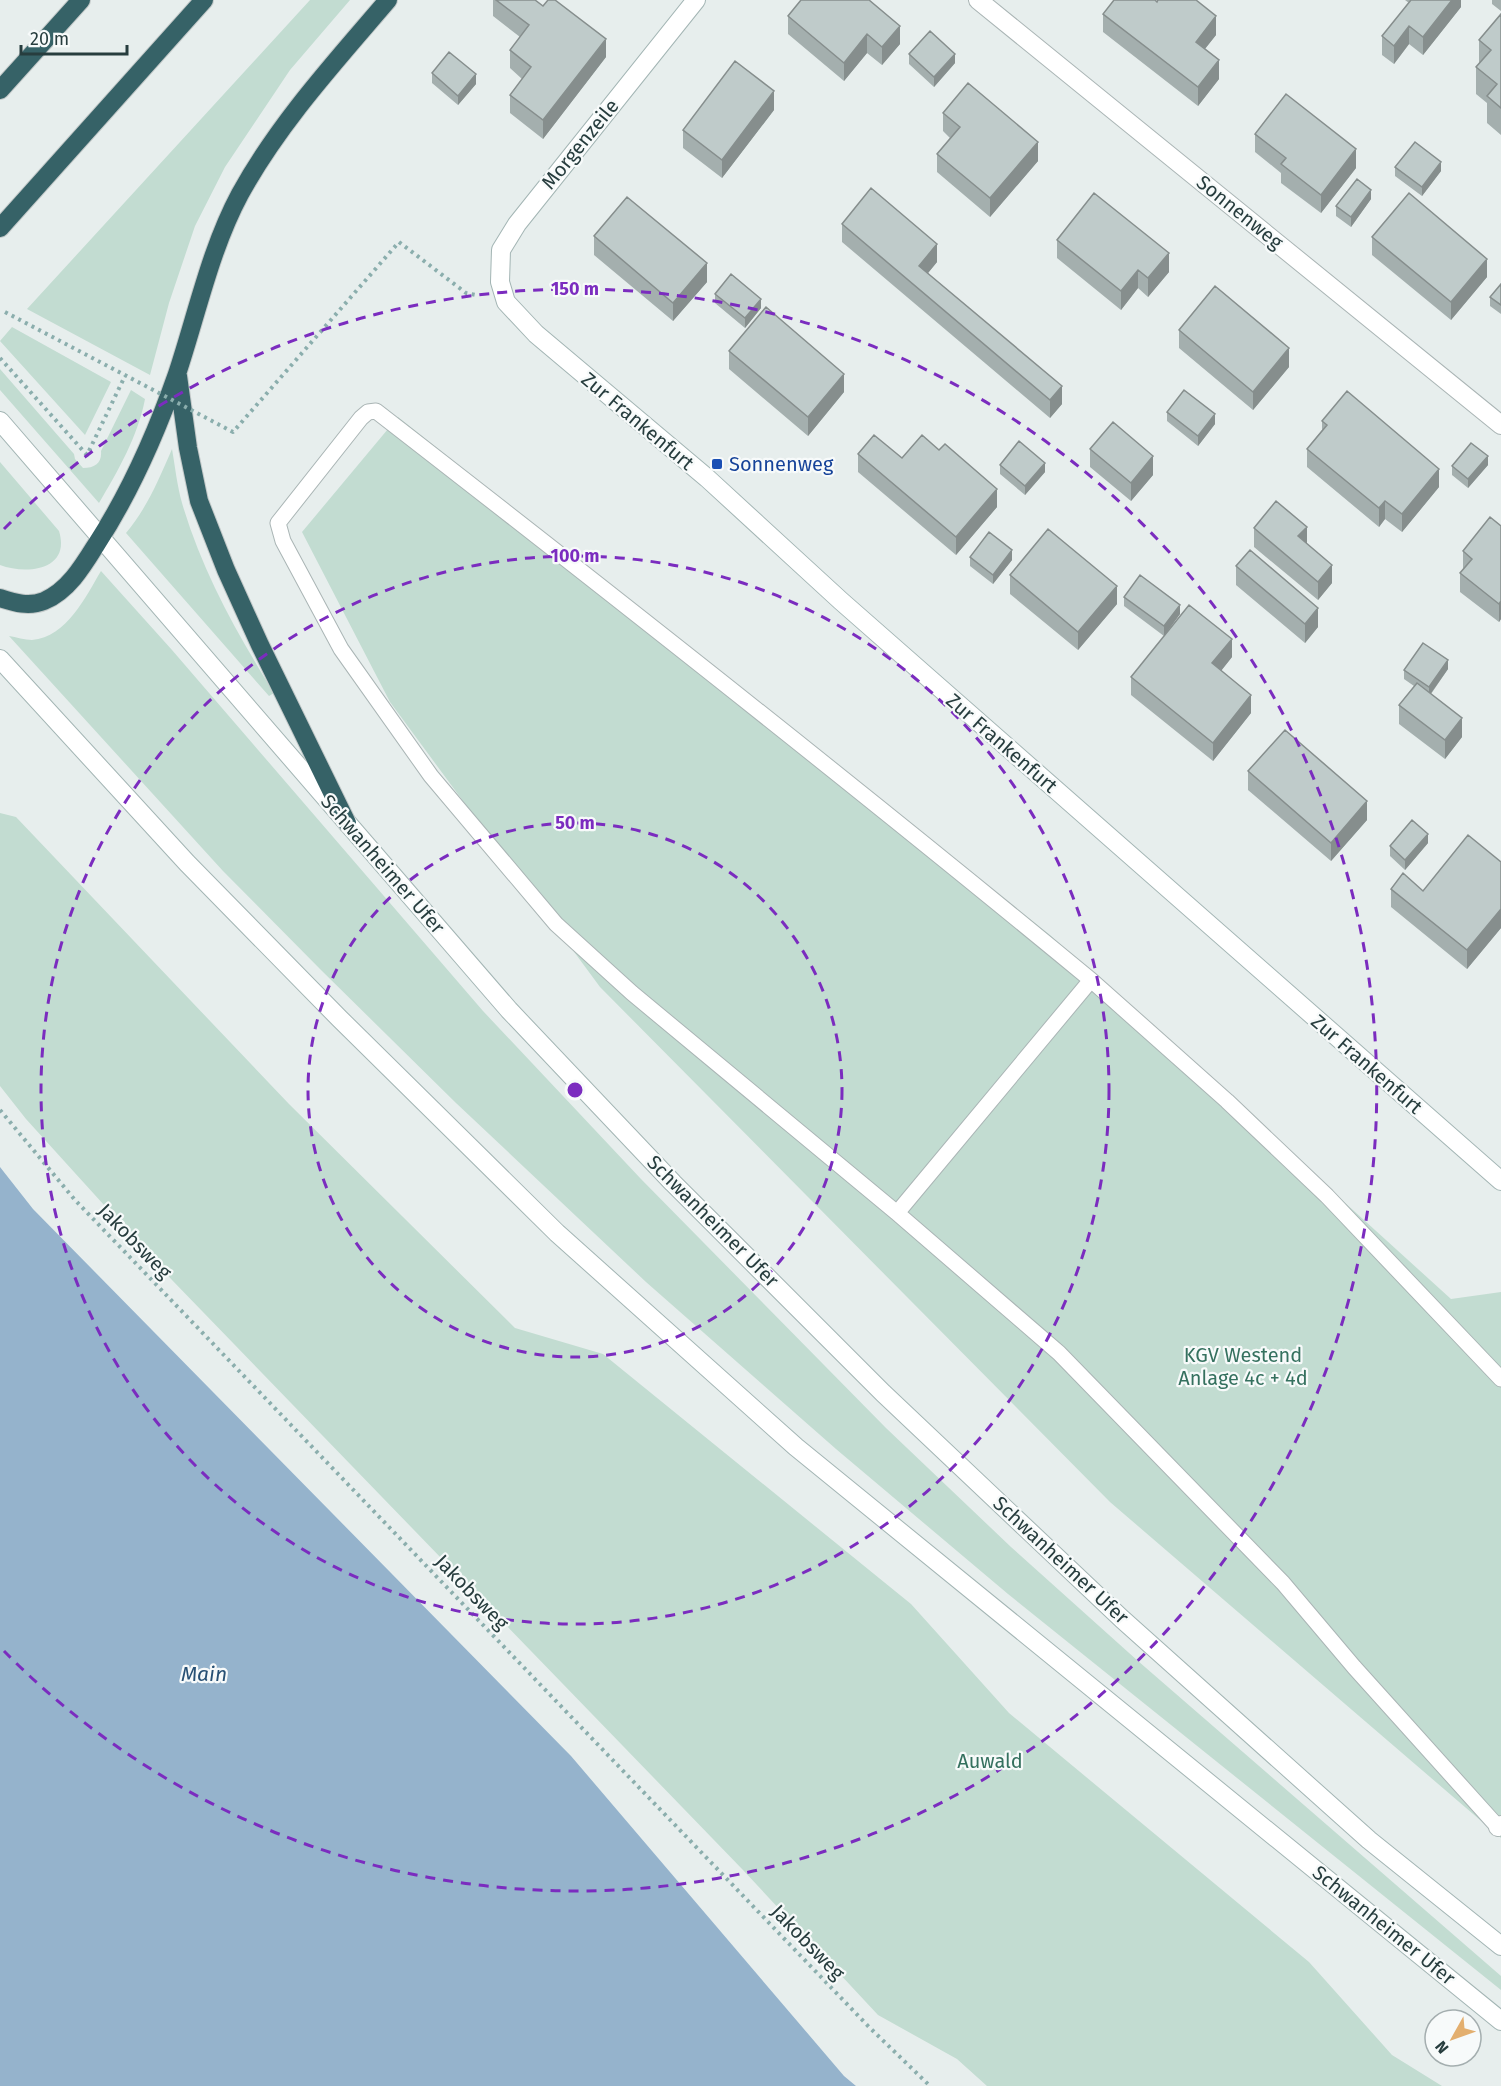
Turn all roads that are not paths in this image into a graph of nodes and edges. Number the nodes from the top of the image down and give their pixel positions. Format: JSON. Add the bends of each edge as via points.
{"nodes":[{"id":1,"x":81,"y":0,"type":"edge"},
{"id":2,"x":204,"y":0,"type":"edge"},
{"id":3,"x":388,"y":0,"type":"edge"},
{"id":4,"x":696,"y":0,"type":"edge"},
{"id":5,"x":978,"y":0,"type":"edge"},
{"id":6,"x":0,"y":90,"type":"edge"},
{"id":7,"x":0,"y":228,"type":"edge"},
{"id":8,"x":506,"y":302,"type":"joint"},
{"id":9,"x":177,"y":372,"type":"junction"},
{"id":10,"x":0,"y":422,"type":"edge"},
{"id":11,"x":1501,"y":425,"type":"edge"},
{"id":12,"x":101,"y":538,"type":"junction"},
{"id":13,"x":0,"y":598,"type":"edge"},
{"id":14,"x":0,"y":659,"type":"edge"},
{"id":15,"x":347,"y":823,"type":"junction"},
{"id":16,"x":1092,"y":980,"type":"junction"},
{"id":17,"x":1501,"y":1181,"type":"edge"},
{"id":18,"x":897,"y":1213,"type":"junction"},
{"id":19,"x":1501,"y":1379,"type":"edge"},
{"id":20,"x":1499,"y":1826,"type":"edge"},
{"id":21,"x":1501,"y":1946,"type":"edge"},
{"id":22,"x":1501,"y":2021,"type":"edge"}],
"edges":[{"from":1,"to":6,"type":"highway"},
{"from":2,"to":7,"type":"highway"},
{"from":3,"to":9,"type":"highway","via":[[307,94],[241,193],[201,292]]},
{"from":4,"to":8,"type":"main road","name":"Morgenzeile","via":[[517,224],[501,250],[500,282]]},
{"from":5,"to":11,"type":"main road","name":"Sonnenweg"},
{"from":8,"to":17,"type":"main road","name":"Zur Frankenfurt","via":[[536,334],[707,478],[841,601]]},
{"from":9,"to":12,"type":"highway","via":[[131,486]]},
{"from":9,"to":15,"type":"highway","via":[[199,501],[260,645]]},
{"from":10,"to":12,"type":"main road","name":"Schwanheimer Ufer"},
{"from":12,"to":13,"type":"highway","via":[[71,580],[55,594],[32,604]]},
{"from":12,"to":15,"type":"main road","name":"Schwanheimer Ufer"},
{"from":14,"to":22,"type":"main road","name":"Schwanheimer Ufer","via":[[187,863],[557,1233],[805,1455]]},
{"from":15,"to":21,"type":"main road","name":"Schwanheimer Ufer","via":[[509,1010],[883,1393],[1122,1618],[1325,1801]]},
{"from":16,"to":18,"type":"lane"},
{"from":16,"to":18,"type":"lane","via":[[376,411],[361,418],[278,523],[283,541],[341,649],[431,776],[556,924],[632,993]]},
{"from":16,"to":19,"type":"lane","via":[[1327,1196]]},
{"from":18,"to":20,"type":"lane","via":[[1059,1353],[1154,1449],[1283,1583]]}]}
